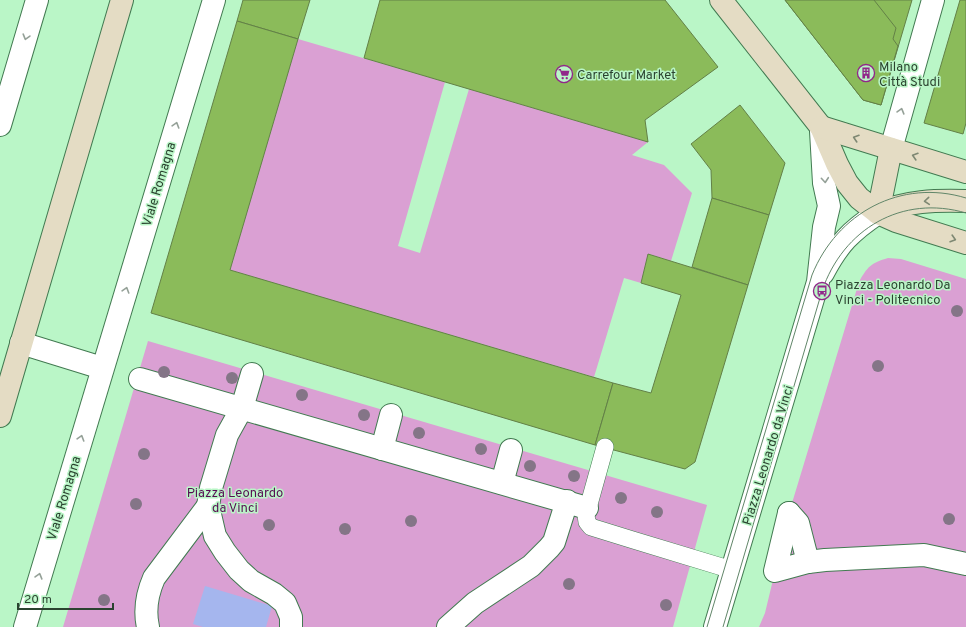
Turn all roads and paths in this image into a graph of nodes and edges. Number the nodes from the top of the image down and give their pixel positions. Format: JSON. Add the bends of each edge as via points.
{"nodes":[{"id":1,"x":37,"y":0,"type":"edge"},
{"id":2,"x":122,"y":0,"type":"edge"},
{"id":3,"x":214,"y":0,"type":"edge"},
{"id":4,"x":933,"y":0,"type":"edge"},
{"id":5,"x":728,"y":3,"type":"edge"},
{"id":6,"x":0,"y":125,"type":"edge"},
{"id":7,"x":821,"y":127,"type":"junction"},
{"id":8,"x":890,"y":149,"type":"junction"},
{"id":9,"x":966,"y":172,"type":"edge"},
{"id":10,"x":966,"y":201,"type":"edge"},
{"id":11,"x":878,"y":213,"type":"junction"},
{"id":12,"x":966,"y":243,"type":"edge"},
{"id":13,"x":818,"y":282,"type":"junction"},
{"id":14,"x":21,"y":343,"type":"junction"},
{"id":15,"x":102,"y":368,"type":"junction"},
{"id":16,"x":252,"y":374,"type":"dead end"},
{"id":17,"x":140,"y":379,"type":"dead end"},
{"id":18,"x":242,"y":408,"type":"junction"},
{"id":19,"x":391,"y":415,"type":"dead end"},
{"id":20,"x":0,"y":416,"type":"edge"},
{"id":21,"x":605,"y":447,"type":"dead end"},
{"id":22,"x":382,"y":449,"type":"junction"},
{"id":23,"x":511,"y":450,"type":"dead end"},
{"id":24,"x":502,"y":483,"type":"junction"},
{"id":25,"x":567,"y":501,"type":"junction"},
{"id":26,"x":208,"y":506,"type":"junction"},
{"id":27,"x":588,"y":508,"type":"junction"},
{"id":28,"x":808,"y":562,"type":"dead end"},
{"id":29,"x":966,"y":564,"type":"edge"},
{"id":30,"x":732,"y":570,"type":"junction"},
{"id":31,"x":25,"y":627,"type":"edge"},
{"id":32,"x":148,"y":627,"type":"edge"},
{"id":33,"x":291,"y":627,"type":"edge"},
{"id":34,"x":448,"y":627,"type":"edge"},
{"id":35,"x":715,"y":627,"type":"edge"}],
"edges":[{"from":1,"to":6,"type":"street","one_way":true},
{"from":2,"to":14,"type":"street"},
{"from":15,"to":3,"type":"street","name":"Viale Romagna","one_way":true},
{"from":8,"to":4,"type":"street","one_way":true},
{"from":5,"to":7,"type":"street"},
{"from":8,"to":7,"type":"street","one_way":true},
{"from":7,"to":11,"type":"street","via":[[847,183],[859,198]]},
{"from":7,"to":13,"type":"street","name":"Piazza Leonardo da Vinci","one_way":true,"via":[[824,183],[829,206]]},
{"from":9,"to":8,"type":"street","one_way":true},
{"from":8,"to":11,"type":"street"},
{"from":10,"to":11,"type":"street","name":"Piazza Leonardo da Vinci","one_way":true,"via":[[923,201]]},
{"from":11,"to":12,"type":"street","one_way":true},
{"from":11,"to":13,"type":"street","name":"Piazza Leonardo da Vinci","via":[[844,240]]},
{"from":13,"to":30,"type":"street","name":"Piazza Leonardo da Vinci"},
{"from":14,"to":15,"type":"street"},
{"from":14,"to":20,"type":"street"},
{"from":31,"to":15,"type":"street","name":"Viale Romagna","one_way":true},
{"from":16,"to":18,"type":"street"},
{"from":17,"to":18,"type":"street"},
{"from":18,"to":22,"type":"street"},
{"from":18,"to":26,"type":"street","via":[[228,435]]},
{"from":19,"to":22,"type":"street"},
{"from":21,"to":27,"type":"lane"},
{"from":22,"to":24,"type":"street"},
{"from":23,"to":24,"type":"street"},
{"from":24,"to":25,"type":"street"},
{"from":25,"to":27,"type":"street"},
{"from":25,"to":34,"type":"street","via":[[554,542],[549,548],[531,566],[475,604]]},
{"from":26,"to":32,"type":"street","via":[[154,578],[148,592],[146,608]]},
{"from":26,"to":33,"type":"street","via":[[215,536],[225,552],[251,581],[285,603],[291,617]]},
{"from":27,"to":30,"type":"lane","via":[[587,522],[591,527]]},
{"from":28,"to":29,"type":"street","via":[[924,555]]},
{"from":30,"to":35,"type":"street","name":"Piazza Leonardo da Vinci"}]}
